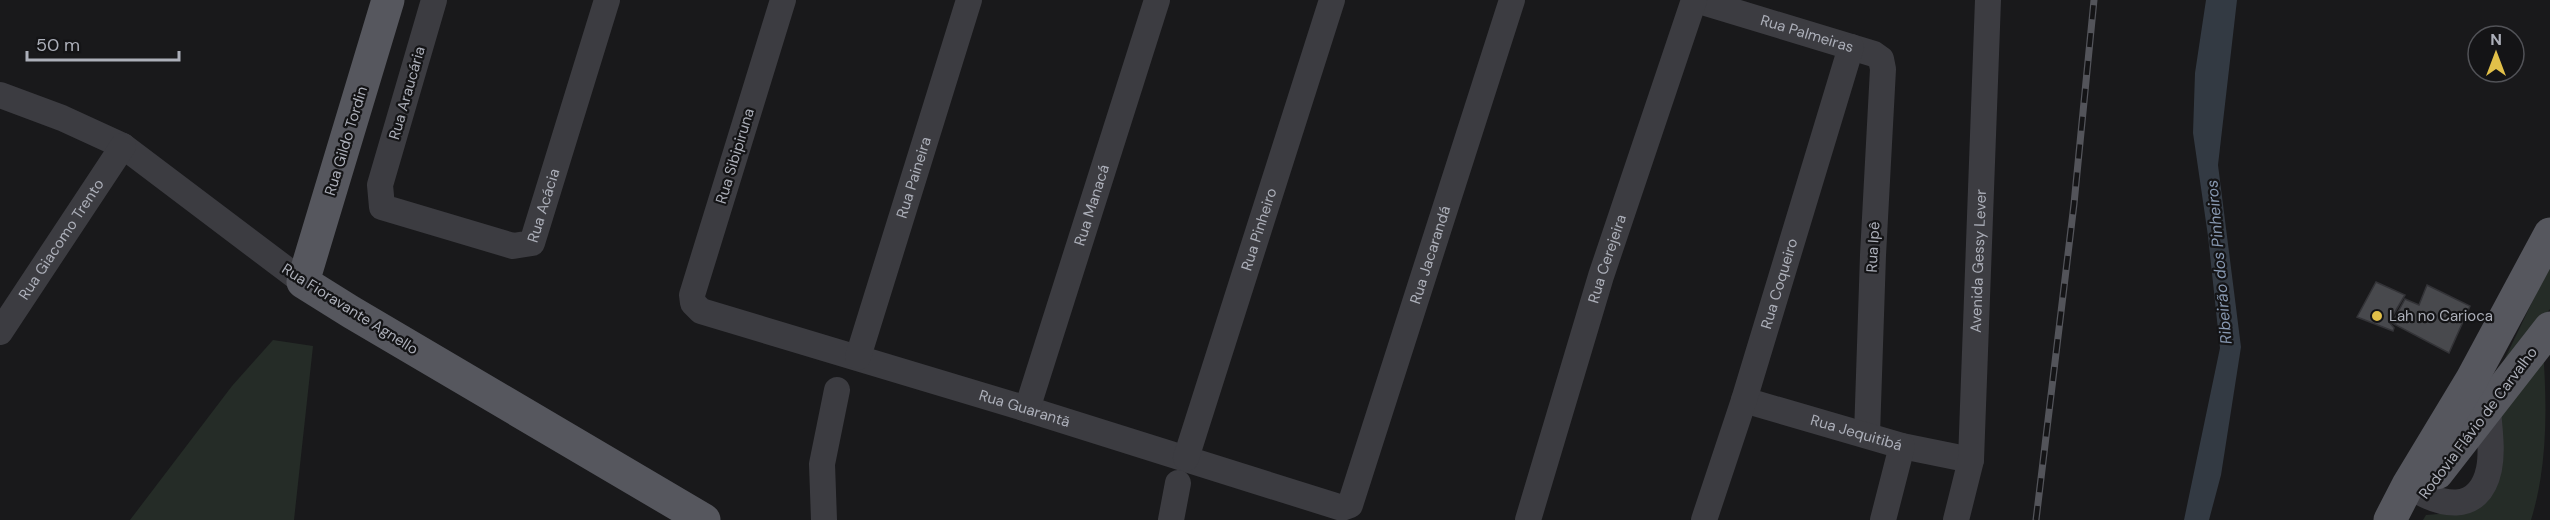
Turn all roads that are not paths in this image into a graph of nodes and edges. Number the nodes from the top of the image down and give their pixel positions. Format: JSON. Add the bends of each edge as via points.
{"nodes":[{"id":1,"x":388,"y":0,"type":"edge"},
{"id":2,"x":434,"y":0,"type":"edge"},
{"id":3,"x":607,"y":0,"type":"edge"},
{"id":4,"x":783,"y":0,"type":"edge"},
{"id":5,"x":969,"y":0,"type":"edge"},
{"id":6,"x":1157,"y":0,"type":"edge"},
{"id":7,"x":1332,"y":0,"type":"edge"},
{"id":8,"x":1512,"y":0,"type":"edge"},
{"id":9,"x":1695,"y":0,"type":"edge"},
{"id":10,"x":1988,"y":0,"type":"edge"},
{"id":11,"x":1851,"y":47,"type":"junction"},
{"id":12,"x":1881,"y":58,"type":"joint"},
{"id":13,"x":0,"y":95,"type":"edge"},
{"id":14,"x":123,"y":146,"type":"junction"},
{"id":15,"x":380,"y":185,"type":"joint"},
{"id":16,"x":2550,"y":234,"type":"edge"},
{"id":17,"x":303,"y":282,"type":"junction"},
{"id":18,"x":700,"y":311,"type":"joint"},
{"id":19,"x":2550,"y":328,"type":"edge"},
{"id":20,"x":0,"y":332,"type":"edge"},
{"id":21,"x":858,"y":357,"type":"junction"},
{"id":22,"x":837,"y":390,"type":"dead end"},
{"id":23,"x":1744,"y":399,"type":"junction"},
{"id":24,"x":2488,"y":408,"type":"junction"},
{"id":25,"x":1027,"y":409,"type":"junction"},
{"id":26,"x":1867,"y":435,"type":"junction"},
{"id":27,"x":1902,"y":446,"type":"junction"},
{"id":28,"x":1186,"y":458,"type":"junction"},
{"id":29,"x":1971,"y":460,"type":"junction"},
{"id":30,"x":1178,"y":483,"type":"dead end"},
{"id":31,"x":2413,"y":500,"type":"edge"},
{"id":32,"x":1346,"y":508,"type":"joint"},
{"id":33,"x":704,"y":520,"type":"edge"},
{"id":34,"x":824,"y":520,"type":"edge"},
{"id":35,"x":1172,"y":520,"type":"edge"},
{"id":36,"x":1528,"y":520,"type":"edge"},
{"id":37,"x":1704,"y":520,"type":"edge"},
{"id":38,"x":1883,"y":520,"type":"edge"},
{"id":39,"x":1956,"y":520,"type":"edge"},
{"id":40,"x":2390,"y":520,"type":"edge"}],
"edges":[{"from":1,"to":17,"type":"main road","name":"Rua Gildo Tordin"},
{"from":2,"to":15,"type":"street","name":"Rua Araucária"},
{"from":3,"to":15,"type":"street","name":"Rua Acácia","via":[[532,243],[513,246],[382,207]]},
{"from":4,"to":18,"type":"street","name":"Rua Sibipiruna","via":[[692,295]]},
{"from":5,"to":21,"type":"street","name":"Rua Paineira"},
{"from":6,"to":25,"type":"street","name":"Rua Manacá"},
{"from":7,"to":28,"type":"street","name":"Rua Pinheiro"},
{"from":8,"to":32,"type":"street","name":"Rua Jacarandá"},
{"from":9,"to":11,"type":"street","name":"Rua Palmeiras"},
{"from":9,"to":36,"type":"street","name":"Rua Cerejeira","via":[[1601,276]]},
{"from":10,"to":29,"type":"street","name":"Avenida Gessy Lever"},
{"from":11,"to":12,"type":"street","name":"Rua Palmeiras"},
{"from":11,"to":23,"type":"street","name":"Rua Coqueiro"},
{"from":12,"to":26,"type":"street","name":"Rua Ipê"},
{"from":13,"to":14,"type":"street","name":"Rua Fioravante Agnello","via":[[62,117]]},
{"from":14,"to":17,"type":"street","name":"Rua Fioravante Agnello"},
{"from":14,"to":20,"type":"street","name":"Rua Giacomo Trento"},
{"from":16,"to":31,"type":"main road","name":"Rodovia Flávio de Carvalho"},
{"from":17,"to":33,"type":"main road","name":"Rua Fioravante Agnello"},
{"from":18,"to":21,"type":"street","name":"Rua Guarantã"},
{"from":19,"to":24,"type":"main road","name":"Rodovia Flávio de Carvalho"},
{"from":21,"to":25,"type":"street","name":"Rua Guarantã"},
{"from":22,"to":34,"type":"street","via":[[822,464]]},
{"from":23,"to":26,"type":"street","name":"Rua Jequitibá"},
{"from":23,"to":37,"type":"street","name":"Rua Coqueiro"},
{"from":24,"to":31,"type":"main road","name":"Rodovia Flávio de Carvalho"},
{"from":24,"to":31,"type":"street","via":[[2491,449],[2482,489],[2468,500],[2452,504]]},
{"from":25,"to":28,"type":"street","name":"Rua Guarantã"},
{"from":26,"to":27,"type":"street","name":"Rua Jequitibá"},
{"from":27,"to":29,"type":"street","name":"Rua Jequitibá"},
{"from":27,"to":38,"type":"street"},
{"from":28,"to":32,"type":"street","name":"Rua Guarantã"},
{"from":29,"to":39,"type":"street","name":"Avenida Gessy Lever"},
{"from":30,"to":35,"type":"street"},
{"from":31,"to":40,"type":"main road"}]}
